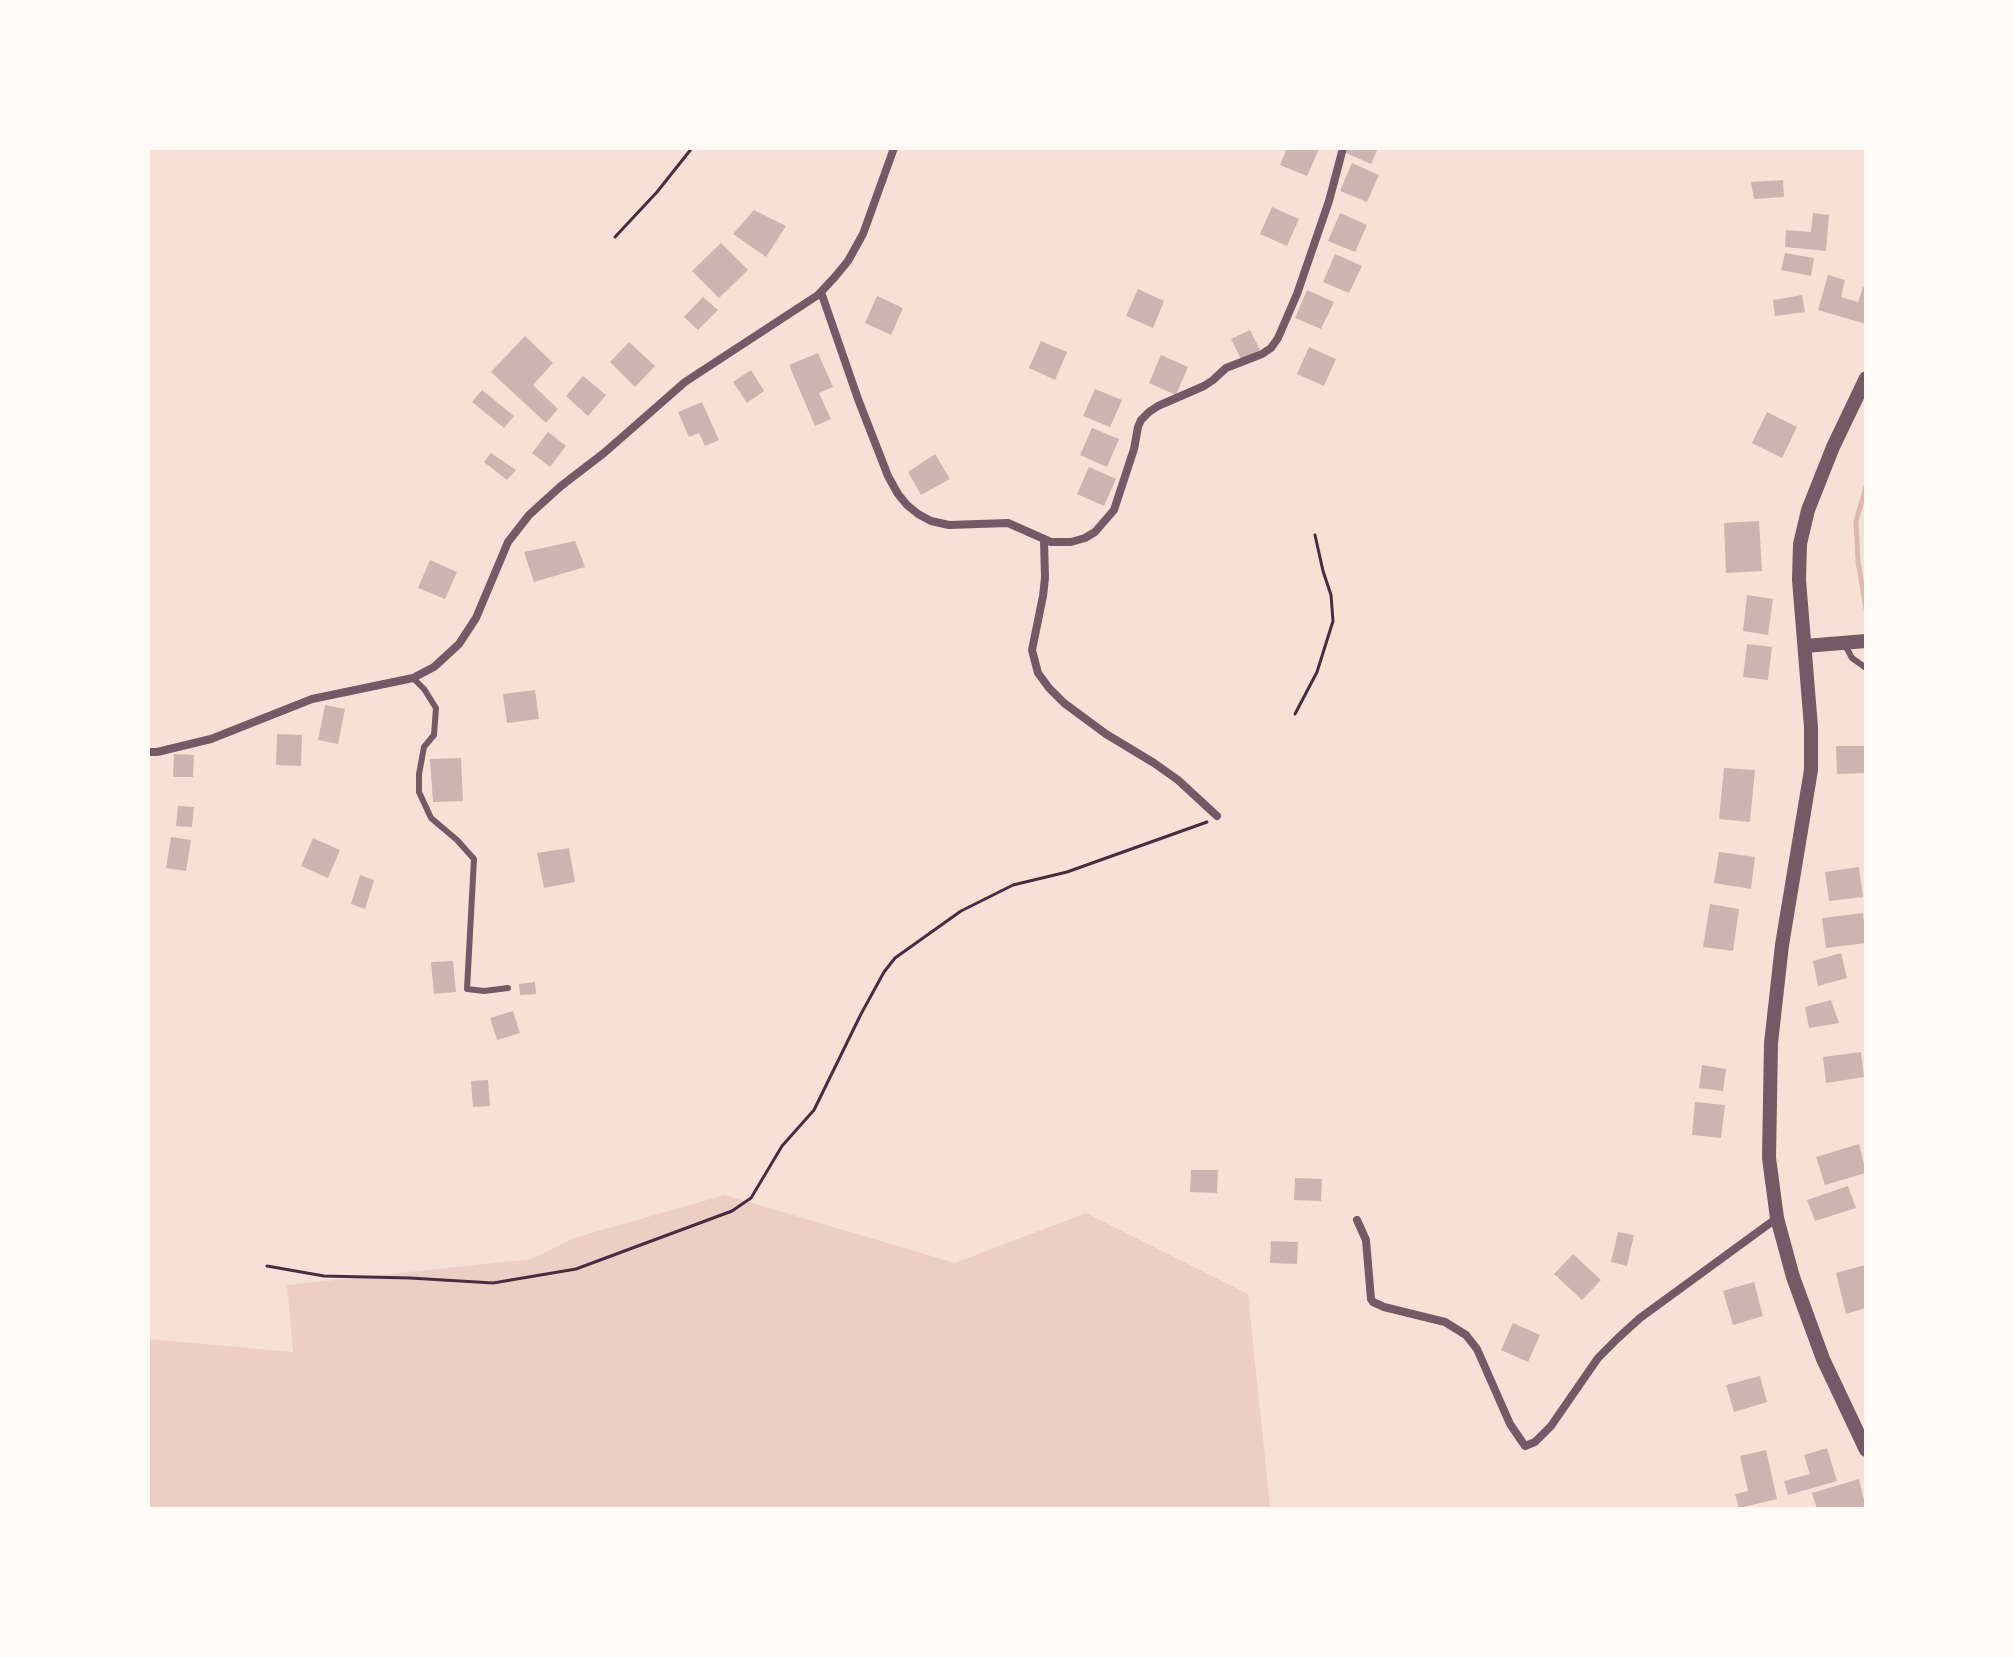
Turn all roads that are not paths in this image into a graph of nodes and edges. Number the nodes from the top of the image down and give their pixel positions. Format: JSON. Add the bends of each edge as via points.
{"nodes":[{"id":1,"x":894,"y":148,"type":"edge"},
{"id":2,"x":1343,"y":148,"type":"edge"},
{"id":3,"x":821,"y":292,"type":"junction"},
{"id":4,"x":1866,"y":378,"type":"edge"},
{"id":5,"x":1044,"y":539,"type":"junction"},
{"id":6,"x":1856,"y":642,"type":"edge"},
{"id":7,"x":1805,"y":646,"type":"junction"},
{"id":8,"x":1866,"y":668,"type":"edge"},
{"id":9,"x":413,"y":678,"type":"junction"},
{"id":10,"x":148,"y":752,"type":"edge"},
{"id":11,"x":1217,"y":816,"type":"road end"},
{"id":12,"x":508,"y":988,"type":"dead end"},
{"id":13,"x":1777,"y":1218,"type":"junction"},
{"id":14,"x":1357,"y":1220,"type":"dead end"},
{"id":15,"x":1866,"y":1450,"type":"edge"}],
"edges":[{"from":1,"to":3,"type":"street","via":[[863,234]]},
{"from":2,"to":5,"type":"street","via":[[1297,294],[1271,348],[1149,412],[1138,427],[1114,510],[1102,525],[1071,542]]},
{"from":3,"to":5,"type":"street","via":[[888,476],[907,505],[931,521],[1008,523]]},
{"from":3,"to":9,"type":"street","via":[[685,382],[529,515],[508,542],[476,618],[459,644]]},
{"from":4,"to":7,"type":"street","via":[[1813,497],[1800,544]]},
{"from":5,"to":11,"type":"street","via":[[1044,587],[1032,650],[1038,673],[1064,703],[1178,780]]},
{"from":6,"to":7,"type":"street"},
{"from":6,"to":8,"type":"lane","via":[[1852,658]]},
{"from":7,"to":13,"type":"street","via":[[1811,770],[1771,1043],[1769,1158]]},
{"from":9,"to":10,"type":"street","via":[[312,699],[211,739]]},
{"from":9,"to":12,"type":"lane","via":[[436,708],[434,735],[424,747],[419,792],[431,818],[474,859],[467,989]]},
{"from":13,"to":14,"type":"street","via":[[1640,1318],[1598,1358],[1551,1426],[1525,1446],[1466,1335],[1445,1322],[1373,1302],[1366,1240]]},
{"from":13,"to":15,"type":"street","via":[[1823,1359]]}]}
